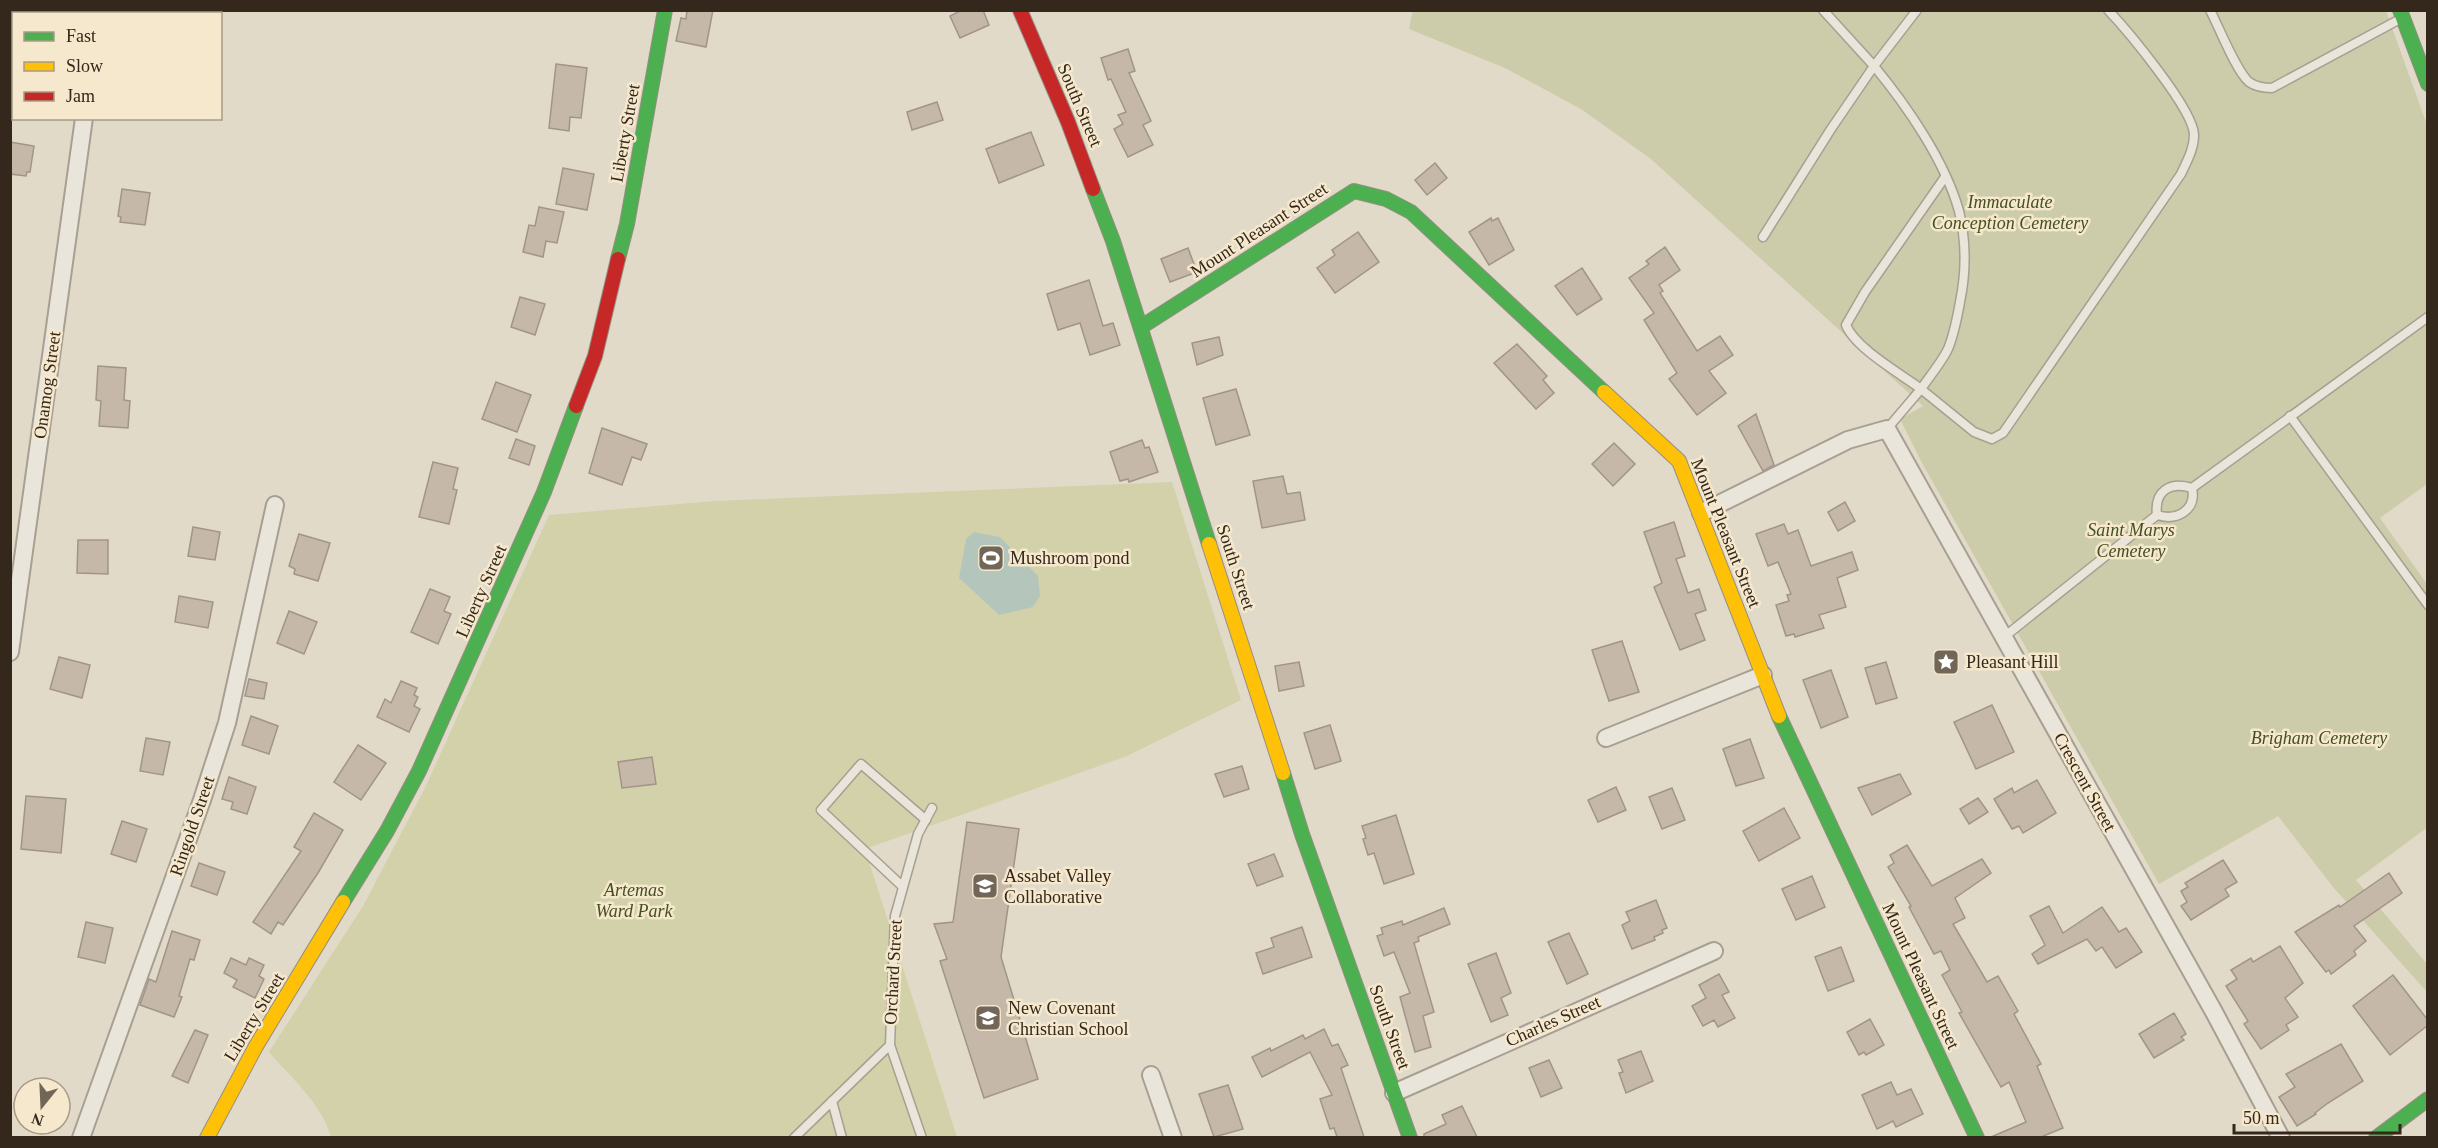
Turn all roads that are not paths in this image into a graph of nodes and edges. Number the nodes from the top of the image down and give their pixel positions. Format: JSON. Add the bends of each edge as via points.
{"nodes":[{"id":1,"x":665,"y":10,"type":"edge"},
{"id":2,"x":1020,"y":10,"type":"edge"},
{"id":3,"x":1823,"y":10,"type":"edge"},
{"id":4,"x":1917,"y":10,"type":"edge"},
{"id":5,"x":2108,"y":10,"type":"edge"},
{"id":6,"x":2210,"y":10,"type":"edge"},
{"id":7,"x":2401,"y":14,"type":"edge"},
{"id":8,"x":1874,"y":66,"type":"junction"},
{"id":9,"x":2427,"y":84,"type":"edge"},
{"id":10,"x":84,"y":120,"type":"edge"},
{"id":11,"x":1945,"y":177,"type":"junction"},
{"id":12,"x":1763,"y":237,"type":"dead end"},
{"id":13,"x":2427,"y":317,"type":"edge"},
{"id":14,"x":1141,"y":327,"type":"junction"},
{"id":15,"x":1922,"y":389,"type":"junction"},
{"id":16,"x":2290,"y":416,"type":"junction"},
{"id":17,"x":1887,"y":429,"type":"junction"},
{"id":18,"x":2192,"y":488,"type":"junction"},
{"id":19,"x":275,"y":505,"type":"dead end"},
{"id":20,"x":1701,"y":513,"type":"junction"},
{"id":21,"x":2157,"y":515,"type":"junction"},
{"id":22,"x":2427,"y":605,"type":"edge"},
{"id":23,"x":2004,"y":637,"type":"junction"},
{"id":24,"x":10,"y":652,"type":"edge"},
{"id":25,"x":1762,"y":675,"type":"junction"},
{"id":26,"x":1606,"y":738,"type":"dead end"},
{"id":27,"x":932,"y":808,"type":"dead end"},
{"id":28,"x":926,"y":820,"type":"junction"},
{"id":29,"x":902,"y":886,"type":"junction"},
{"id":30,"x":1714,"y":951,"type":"dead end"},
{"id":31,"x":890,"y":1045,"type":"junction"},
{"id":32,"x":1151,"y":1076,"type":"dead end"},
{"id":33,"x":1394,"y":1093,"type":"junction"},
{"id":34,"x":2427,"y":1099,"type":"edge"},
{"id":35,"x":832,"y":1101,"type":"junction"},
{"id":36,"x":81,"y":1137,"type":"edge"},
{"id":37,"x":207,"y":1137,"type":"edge"},
{"id":38,"x":794,"y":1137,"type":"edge"},
{"id":39,"x":842,"y":1137,"type":"edge"},
{"id":40,"x":922,"y":1137,"type":"edge"},
{"id":41,"x":1173,"y":1137,"type":"edge"},
{"id":42,"x":1410,"y":1137,"type":"edge"},
{"id":43,"x":1977,"y":1137,"type":"edge"},
{"id":44,"x":2281,"y":1137,"type":"edge"},
{"id":45,"x":2376,"y":1137,"type":"edge"}],
"edges":[{"from":1,"to":37,"type":"street","name":"Liberty Street","via":[[627,224],[595,356],[544,492],[414,781],[256,1046]]},
{"from":2,"to":14,"type":"street","name":"South Street","via":[[1094,186]]},
{"from":3,"to":8,"type":"lane"},
{"from":4,"to":8,"type":"lane"},
{"from":5,"to":15,"type":"lane","via":[[2129,32],[2187,114],[2194,133],[2181,174],[2003,434],[1992,439],[1974,432]]},
{"from":6,"to":7,"type":"lane","via":[[2249,82],[2272,88]]},
{"from":7,"to":9,"type":"street"},
{"from":8,"to":11,"type":"lane","via":[[1921,130]]},
{"from":8,"to":12,"type":"lane"},
{"from":10,"to":24,"type":"street","name":"Onamog Street"},
{"from":11,"to":15,"type":"lane","via":[[1959,211],[1964,286],[1947,351]]},
{"from":11,"to":15,"type":"lane","via":[[1846,325],[1849,333],[1875,356]]},
{"from":13,"to":16,"type":"lane"},
{"from":14,"to":20,"type":"street","name":"Mount Pleasant Street","via":[[1354,191],[1386,199],[1411,212],[1679,461]]},
{"from":14,"to":33,"type":"street","name":"South Street","via":[[1302,834]]},
{"from":15,"to":17,"type":"lane"},
{"from":16,"to":18,"type":"lane"},
{"from":16,"to":22,"type":"lane"},
{"from":17,"to":20,"type":"street","via":[[1848,440]]},
{"from":17,"to":23,"type":"street","name":"Crescent Street"},
{"from":18,"to":21,"type":"lane","via":[[2187,511],[2168,518]]},
{"from":18,"to":21,"type":"lane","via":[[2180,484],[2163,490]]},
{"from":19,"to":36,"type":"street","name":"Ringold Street","via":[[227,723]]},
{"from":20,"to":25,"type":"street","name":"Mount Pleasant Street"},
{"from":21,"to":23,"type":"lane"},
{"from":23,"to":44,"type":"street","name":"Crescent Street"},
{"from":25,"to":26,"type":"street"},
{"from":25,"to":43,"type":"street","name":"Mount Pleasant Street"},
{"from":27,"to":28,"type":"lane","name":"Orchard Street"},
{"from":28,"to":29,"type":"lane","name":"Orchard Street"},
{"from":28,"to":29,"type":"lane","via":[[861,764],[821,810]]},
{"from":29,"to":31,"type":"lane","name":"Orchard Street","via":[[895,916]]},
{"from":30,"to":33,"type":"street","name":"Charles Street"},
{"from":31,"to":35,"type":"lane"},
{"from":31,"to":40,"type":"lane","name":"Orchard Street"},
{"from":32,"to":41,"type":"street"},
{"from":33,"to":42,"type":"street","name":"South Street"},
{"from":34,"to":45,"type":"street"},
{"from":35,"to":38,"type":"lane"},
{"from":35,"to":39,"type":"lane"}]}
